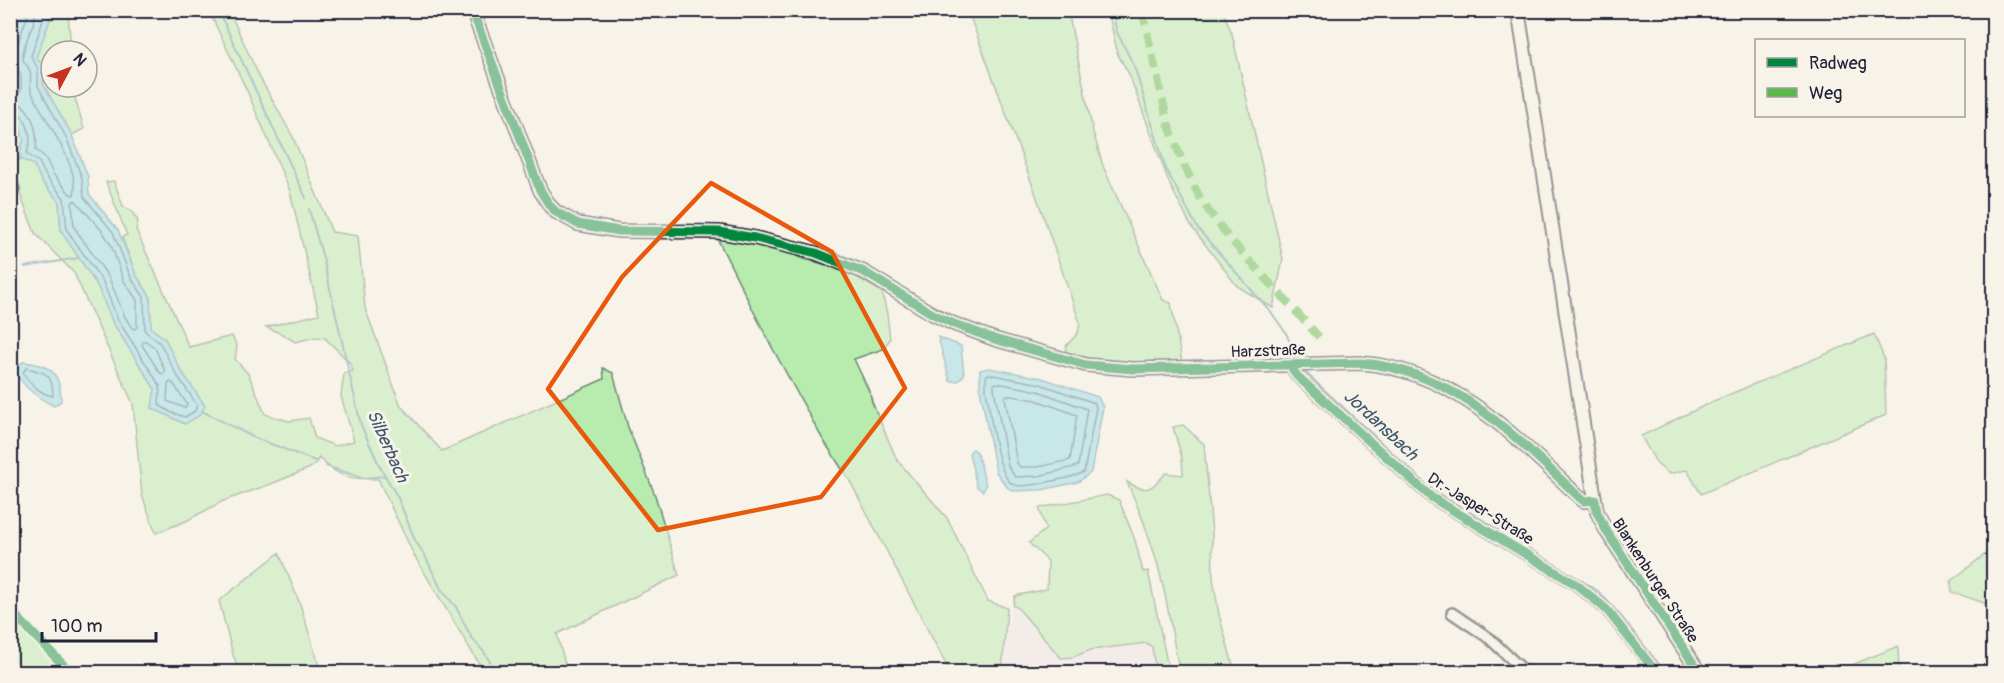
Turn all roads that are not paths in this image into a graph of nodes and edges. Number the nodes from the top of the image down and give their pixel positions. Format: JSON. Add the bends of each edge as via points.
{"nodes":[{"id":1,"x":472,"y":10,"type":"edge"},
{"id":2,"x":1518,"y":10,"type":"edge"},
{"id":3,"x":1293,"y":365,"type":"junction"},
{"id":4,"x":1594,"y":500,"type":"junction"},
{"id":5,"x":1452,"y":613,"type":"dead end"},
{"id":6,"x":1525,"y":672,"type":"edge"},
{"id":7,"x":1656,"y":672,"type":"edge"},
{"id":8,"x":1699,"y":672,"type":"edge"}],
"edges":[{"from":1,"to":3,"type":"street","name":"Harzstraße","via":[[535,179],[550,206],[578,224],[636,232],[720,232],[787,245],[854,267],[972,332],[1086,365],[1133,369]]},
{"from":2,"to":4,"type":"street","name":"Blankenburger Straße"},
{"from":3,"to":4,"type":"street","name":"Harzstraße","via":[[1381,364],[1427,378],[1482,410],[1584,501]]},
{"from":3,"to":7,"type":"street","name":"Dr.-Jasper-Straße","via":[[1298,376],[1431,498],[1597,600]]},
{"from":4,"to":8,"type":"street","name":"Blankenburger Straße","via":[[1607,532]]},
{"from":5,"to":6,"type":"street","via":[[1489,638]]}]}
